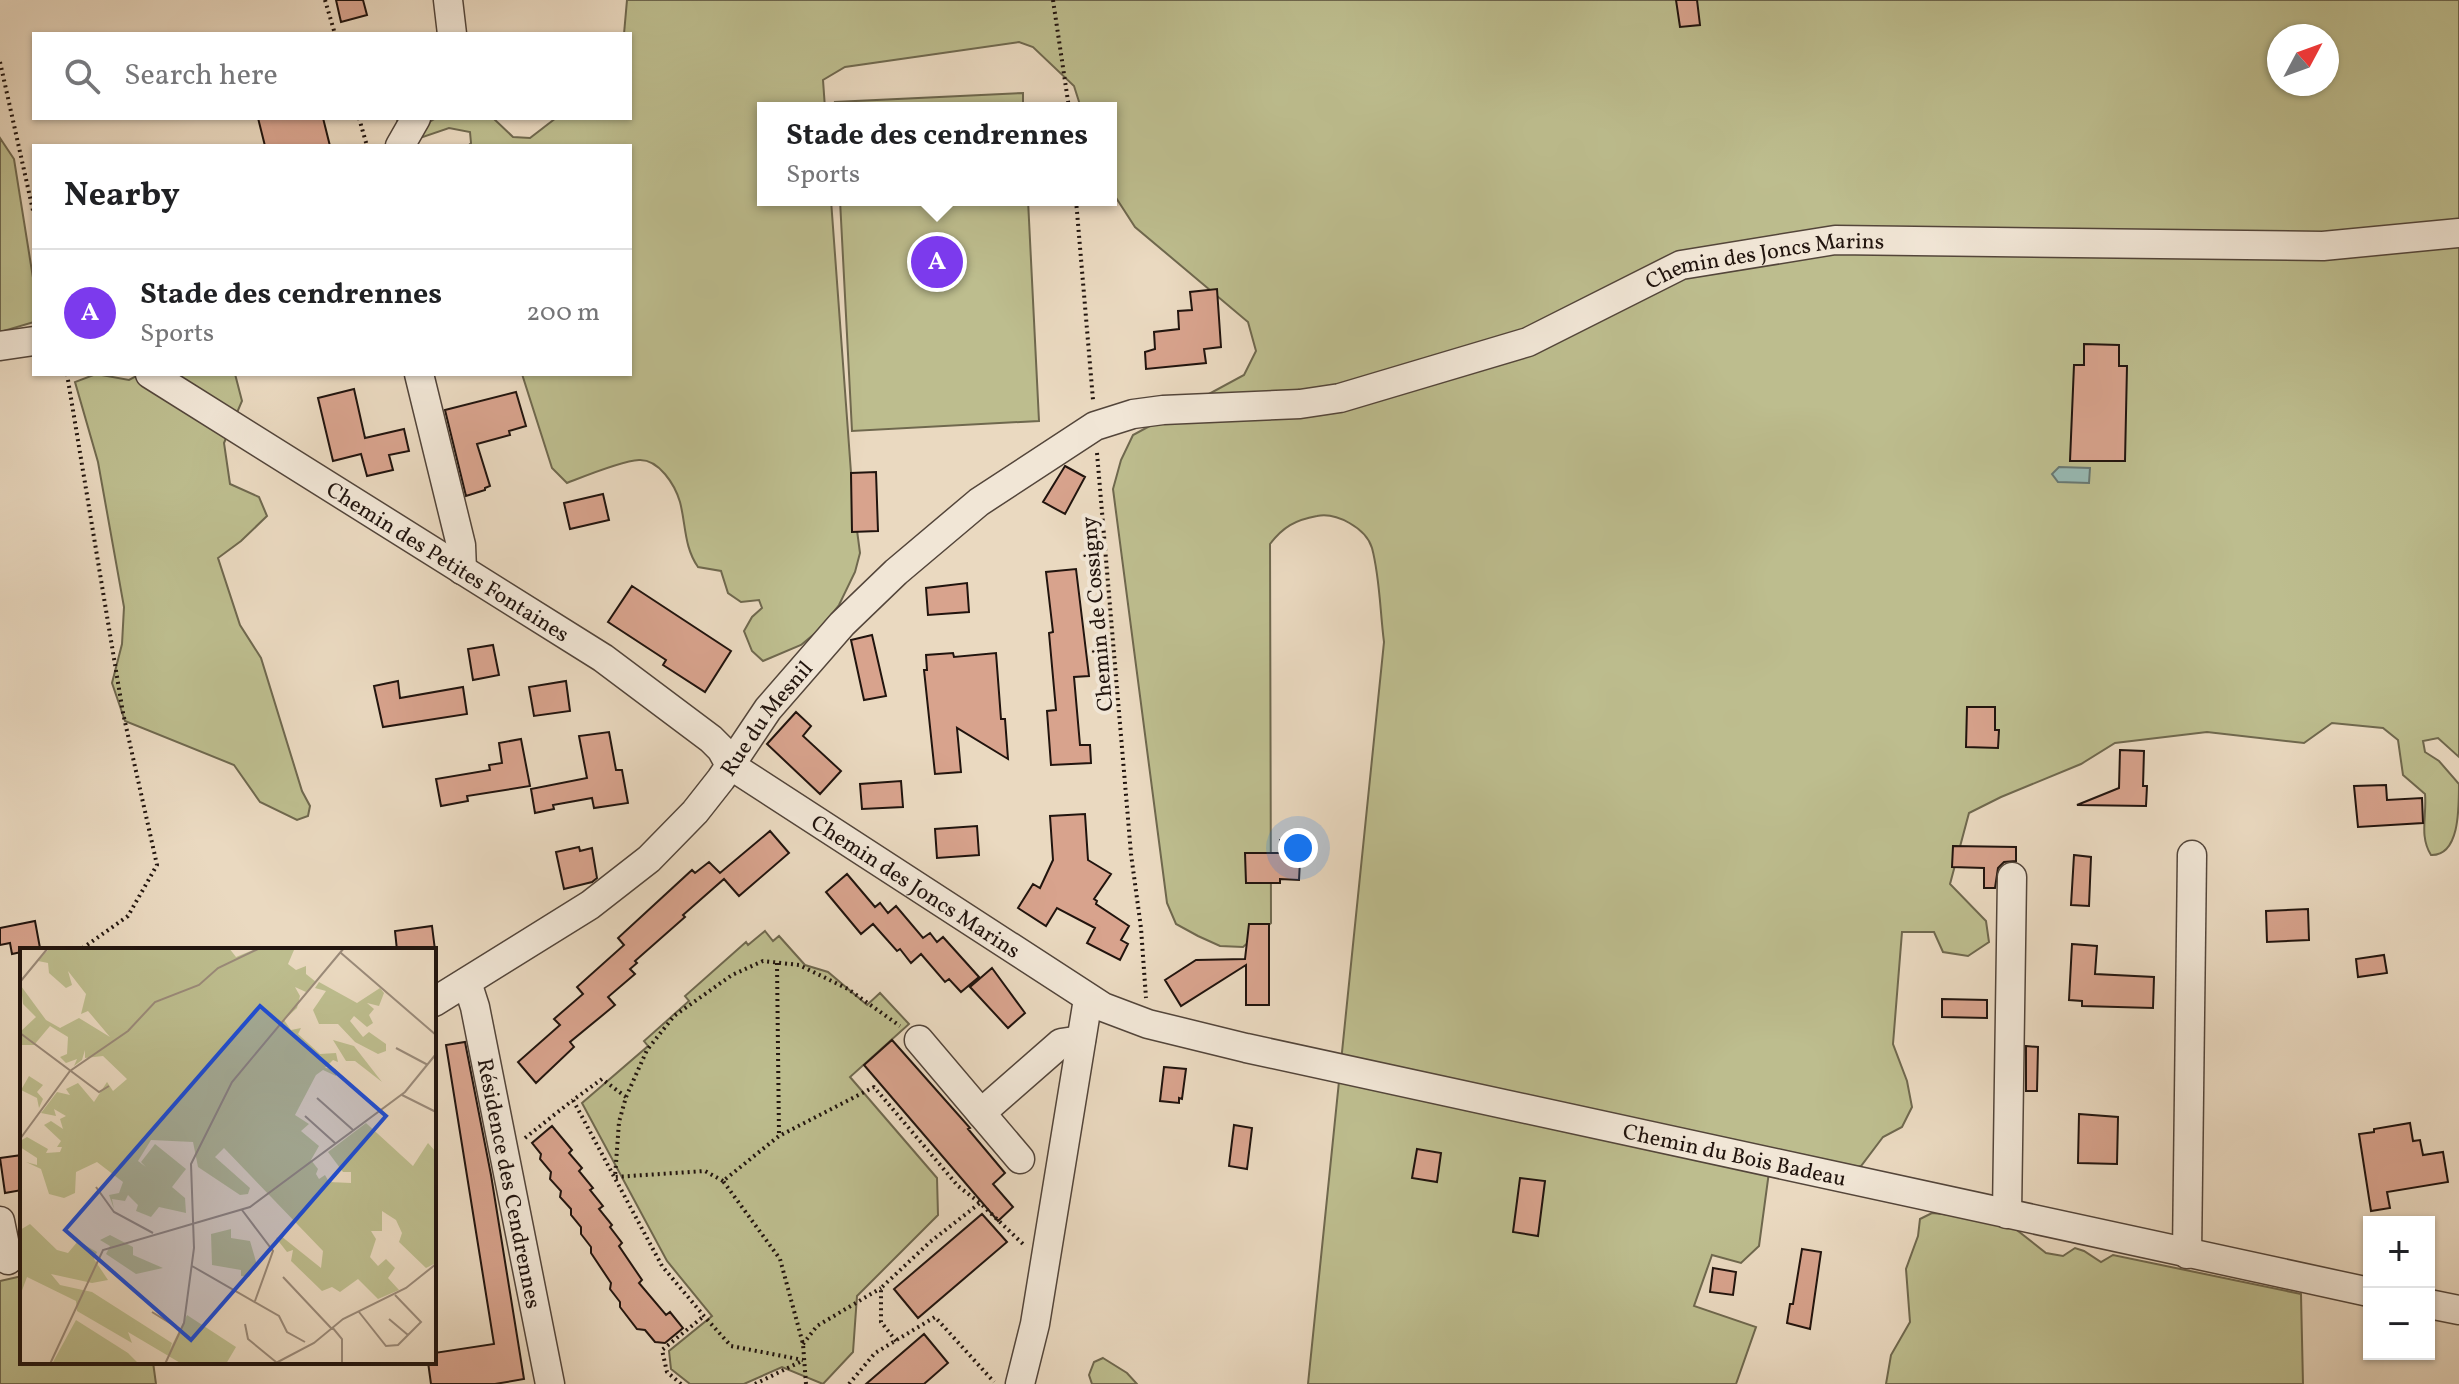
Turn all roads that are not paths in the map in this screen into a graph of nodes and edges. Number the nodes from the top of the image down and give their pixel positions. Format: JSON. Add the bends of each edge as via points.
{"nodes":[{"id":1,"x":448,"y":0,"type":"edge"},
{"id":2,"x":452,"y":32,"type":"edge"},
{"id":3,"x":415,"y":120,"type":"edge"},
{"id":4,"x":401,"y":144,"type":"edge"},
{"id":5,"x":2459,"y":233,"type":"edge"},
{"id":6,"x":32,"y":341,"type":"edge"},
{"id":7,"x":0,"y":346,"type":"edge"},
{"id":8,"x":153,"y":376,"type":"edge"},
{"id":9,"x":419,"y":376,"type":"edge"},
{"id":10,"x":1095,"y":426,"type":"joint"},
{"id":11,"x":462,"y":570,"type":"junction"},
{"id":12,"x":730,"y":765,"type":"junction"},
{"id":13,"x":2192,"y":855,"type":"dead end"},
{"id":14,"x":2012,"y":877,"type":"dead end"},
{"id":15,"x":467,"y":982,"type":"junction"},
{"id":16,"x":436,"y":1001,"type":"edge"},
{"id":17,"x":1096,"y":1003,"type":"junction"},
{"id":18,"x":919,"y":1040,"type":"road end"},
{"id":19,"x":1081,"y":1040,"type":"junction"},
{"id":20,"x":981,"y":1113,"type":"junction"},
{"id":21,"x":1020,"y":1159,"type":"dead end"},
{"id":22,"x":2007,"y":1214,"type":"junction"},
{"id":23,"x":0,"y":1221,"type":"edge"},
{"id":24,"x":2187,"y":1254,"type":"junction"},
{"id":25,"x":10,"y":1260,"type":"edge"},
{"id":26,"x":2363,"y":1291,"type":"edge"},
{"id":27,"x":2435,"y":1305,"type":"edge"},
{"id":28,"x":2459,"y":1310,"type":"edge"},
{"id":29,"x":550,"y":1384,"type":"edge"},
{"id":30,"x":1020,"y":1384,"type":"edge"}],
"edges":[{"from":1,"to":2,"type":"street"},
{"from":3,"to":4,"type":"street"},
{"from":5,"to":10,"type":"street","name":"Chemin des Joncs Marins","via":[[2323,246],[1835,240],[1681,265],[1528,342],[1340,398],[1163,410]]},
{"from":6,"to":7,"type":"street"},
{"from":8,"to":11,"type":"street","name":"Chemin des Petites Fontaines"},
{"from":9,"to":11,"type":"street","via":[[461,545]]},
{"from":10,"to":12,"type":"street","name":"Rue du Mesnil","via":[[979,502],[896,572],[795,676]]},
{"from":11,"to":12,"type":"street","name":"Chemin des Petites Fontaines","via":[[603,658],[711,739]]},
{"from":12,"to":15,"type":"street","name":"Rue du Mesnil","via":[[678,831],[630,876]]},
{"from":12,"to":17,"type":"street","name":"Chemin des Joncs Marins"},
{"from":13,"to":24,"type":"street"},
{"from":14,"to":22,"type":"street"},
{"from":15,"to":16,"type":"street","name":"Rue du Mesnil"},
{"from":15,"to":29,"type":"street","name":"Résidence des Cendrennes"},
{"from":17,"to":19,"type":"street"},
{"from":17,"to":22,"type":"street","name":"Chemin du Bois Badeau","via":[[1148,1024],[1374,1077]]},
{"from":18,"to":20,"type":"street"},
{"from":19,"to":20,"type":"street","via":[[1061,1043]]},
{"from":19,"to":30,"type":"street","via":[[1030,1351]]},
{"from":20,"to":21,"type":"street"},
{"from":22,"to":24,"type":"street","name":"Chemin du Bois Badeau"},
{"from":23,"to":25,"type":"street"},
{"from":24,"to":26,"type":"street","name":"Chemin du Bois Badeau"},
{"from":27,"to":28,"type":"street"}]}
